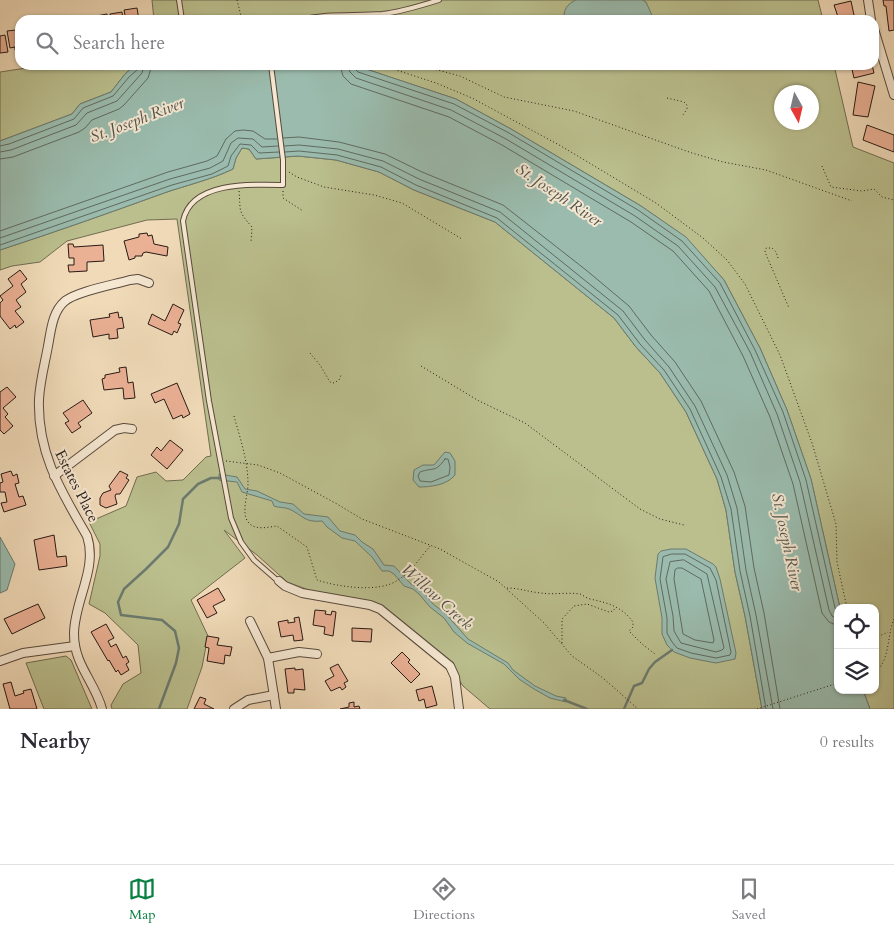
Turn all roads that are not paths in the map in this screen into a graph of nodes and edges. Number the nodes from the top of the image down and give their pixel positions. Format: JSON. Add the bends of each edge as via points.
{"nodes":[{"id":1,"x":179,"y":0,"type":"edge"},
{"id":2,"x":439,"y":0,"type":"edge"},
{"id":3,"x":868,"y":0,"type":"edge"},
{"id":4,"x":181,"y":15,"type":"edge"},
{"id":5,"x":326,"y":15,"type":"edge"},
{"id":6,"x":871,"y":15,"type":"edge"},
{"id":7,"x":879,"y":46,"type":"edge"},
{"id":8,"x":271,"y":70,"type":"edge"},
{"id":9,"x":894,"y":95,"type":"edge"},
{"id":10,"x":150,"y":283,"type":"dead end"},
{"id":11,"x":132,"y":429,"type":"dead end"},
{"id":12,"x":54,"y":476,"type":"junction"},
{"id":13,"x":279,"y":582,"type":"joint"},
{"id":14,"x":250,"y":621,"type":"dead end"},
{"id":15,"x":75,"y":646,"type":"junction"},
{"id":16,"x":317,"y":654,"type":"dead end"},
{"id":17,"x":268,"y":658,"type":"junction"},
{"id":18,"x":0,"y":661,"type":"edge"},
{"id":19,"x":274,"y":695,"type":"junction"},
{"id":20,"x":102,"y":709,"type":"edge"},
{"id":21,"x":234,"y":709,"type":"edge"},
{"id":22,"x":276,"y":709,"type":"edge"},
{"id":23,"x":459,"y":709,"type":"edge"}],
"edges":[{"from":1,"to":4,"type":"lane"},
{"from":2,"to":5,"type":"lane","via":[[383,14]]},
{"from":3,"to":6,"type":"street"},
{"from":7,"to":9,"type":"street"},
{"from":8,"to":13,"type":"lane","via":[[283,160],[283,185],[260,184],[215,191],[194,200],[183,221],[201,350],[231,518],[241,542],[254,560]]},
{"from":10,"to":12,"type":"street","name":"Estates Place","via":[[130,280],[77,295],[58,310],[39,397],[40,431],[46,459]]},
{"from":11,"to":12,"type":"street","via":[[115,430]]},
{"from":12,"to":15,"type":"street","name":"Estates Place","via":[[90,545],[90,562],[75,624]]},
{"from":13,"to":23,"type":"street","via":[[302,593],[380,609],[450,666],[454,672]]},
{"from":14,"to":17,"type":"street"},
{"from":15,"to":18,"type":"street","via":[[23,653]]},
{"from":15,"to":20,"type":"street","name":"Estates Place"},
{"from":16,"to":17,"type":"street","via":[[299,652]]},
{"from":17,"to":19,"type":"street"},
{"from":19,"to":21,"type":"street","via":[[248,700]]},
{"from":19,"to":22,"type":"street"}]}
